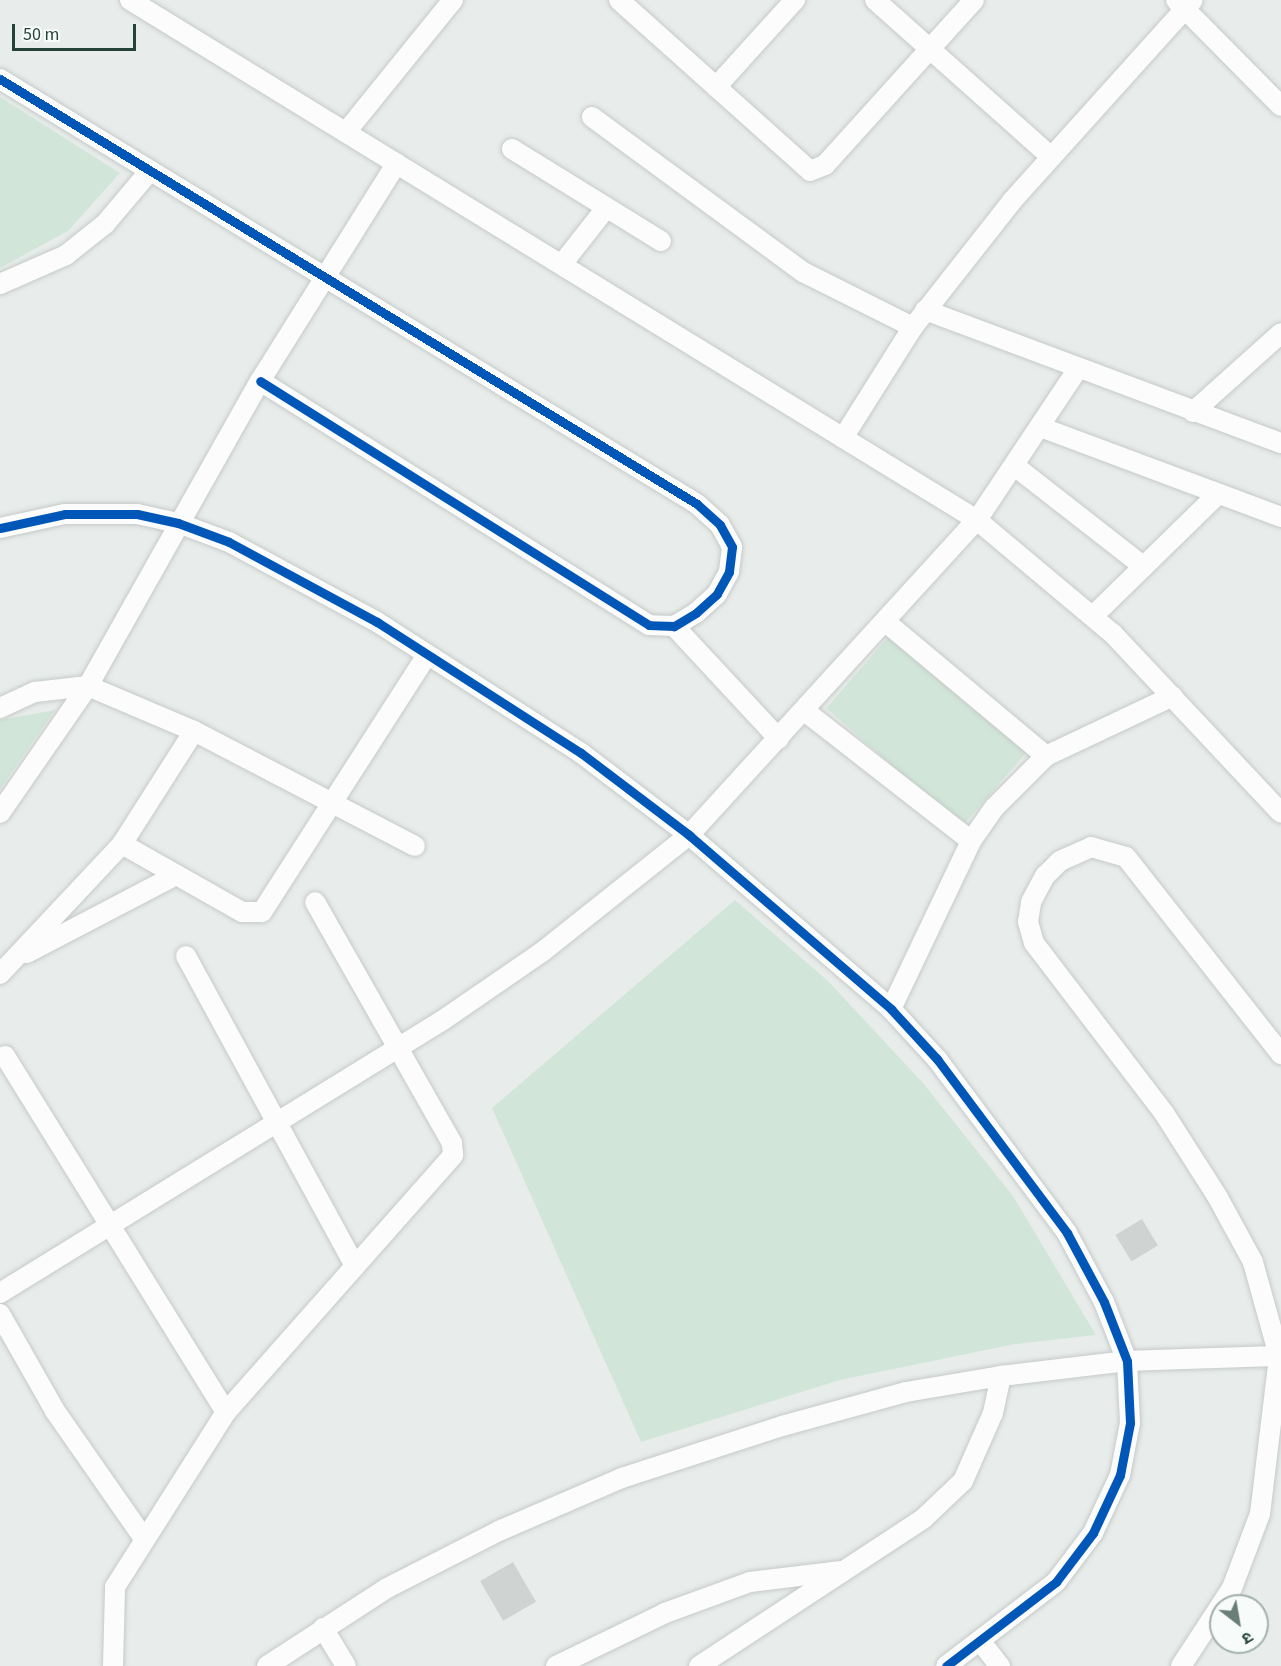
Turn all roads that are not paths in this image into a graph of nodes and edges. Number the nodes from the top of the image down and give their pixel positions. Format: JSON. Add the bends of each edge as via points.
{"nodes":[{"id":1,"x":130,"y":0,"type":"edge"},
{"id":2,"x":453,"y":0,"type":"edge"},
{"id":3,"x":620,"y":0,"type":"edge"},
{"id":4,"x":795,"y":0,"type":"edge"},
{"id":5,"x":875,"y":0,"type":"edge"},
{"id":6,"x":974,"y":0,"type":"edge"},
{"id":7,"x":1184,"y":3,"type":"edge"},
{"id":8,"x":930,"y":49,"type":"junction"},
{"id":9,"x":0,"y":79,"type":"edge"},
{"id":10,"x":716,"y":87,"type":"junction"},
{"id":11,"x":1281,"y":106,"type":"edge"},
{"id":12,"x":592,"y":117,"type":"dead end"},
{"id":13,"x":346,"y":132,"type":"junction"},
{"id":14,"x":512,"y":149,"type":"dead end"},
{"id":15,"x":1051,"y":157,"type":"junction"},
{"id":16,"x":397,"y":163,"type":"junction"},
{"id":17,"x":149,"y":172,"type":"junction"},
{"id":18,"x":606,"y":208,"type":"junction"},
{"id":19,"x":662,"y":241,"type":"dead end"},
{"id":20,"x":562,"y":264,"type":"junction"},
{"id":21,"x":327,"y":276,"type":"junction"},
{"id":22,"x":0,"y":284,"type":"edge"},
{"id":23,"x":925,"y":310,"type":"junction"},
{"id":24,"x":913,"y":327,"type":"junction"},
{"id":25,"x":1281,"y":333,"type":"edge"},
{"id":26,"x":1077,"y":370,"type":"junction"},
{"id":27,"x":260,"y":381,"type":"junction"},
{"id":28,"x":1193,"y":412,"type":"junction"},
{"id":29,"x":1043,"y":428,"type":"junction"},
{"id":30,"x":843,"y":438,"type":"junction"},
{"id":31,"x":1281,"y":443,"type":"edge"},
{"id":32,"x":1016,"y":467,"type":"junction"},
{"id":33,"x":1218,"y":495,"type":"junction"},
{"id":34,"x":1281,"y":517,"type":"edge"},
{"id":35,"x":977,"y":520,"type":"junction"},
{"id":36,"x":178,"y":523,"type":"junction"},
{"id":37,"x":0,"y":528,"type":"edge"},
{"id":38,"x":1144,"y":567,"type":"junction"},
{"id":39,"x":1093,"y":616,"type":"junction"},
{"id":40,"x":887,"y":623,"type":"junction"},
{"id":41,"x":674,"y":626,"type":"junction"},
{"id":42,"x":427,"y":655,"type":"junction"},
{"id":43,"x":88,"y":686,"type":"junction"},
{"id":44,"x":1173,"y":696,"type":"junction"},
{"id":45,"x":0,"y":708,"type":"edge"},
{"id":46,"x":806,"y":712,"type":"junction"},
{"id":47,"x":194,"y":731,"type":"junction"},
{"id":48,"x":779,"y":739,"type":"junction"},
{"id":49,"x":1046,"y":756,"type":"junction"},
{"id":50,"x":328,"y":802,"type":"junction"},
{"id":51,"x":0,"y":813,"type":"edge"},
{"id":52,"x":1281,"y":813,"type":"edge"},
{"id":53,"x":689,"y":835,"type":"junction"},
{"id":54,"x":971,"y":841,"type":"junction"},
{"id":55,"x":122,"y":844,"type":"junction"},
{"id":56,"x":414,"y":846,"type":"dead end"},
{"id":57,"x":176,"y":875,"type":"junction"},
{"id":58,"x":315,"y":902,"type":"dead end"},
{"id":59,"x":186,"y":956,"type":"dead end"},
{"id":60,"x":19,"y":958,"type":"junction"},
{"id":61,"x":0,"y":974,"type":"edge"},
{"id":62,"x":891,"y":1009,"type":"junction"},
{"id":63,"x":398,"y":1049,"type":"junction"},
{"id":64,"x":1281,"y":1054,"type":"edge"},
{"id":65,"x":5,"y":1056,"type":"dead end"},
{"id":66,"x":279,"y":1121,"type":"junction"},
{"id":67,"x":110,"y":1223,"type":"junction"},
{"id":68,"x":355,"y":1266,"type":"junction"},
{"id":69,"x":0,"y":1293,"type":"edge"},
{"id":70,"x":0,"y":1314,"type":"edge"},
{"id":71,"x":1280,"y":1356,"type":"edge"},
{"id":72,"x":1127,"y":1361,"type":"junction"},
{"id":73,"x":1001,"y":1376,"type":"junction"},
{"id":74,"x":226,"y":1412,"type":"junction"},
{"id":75,"x":143,"y":1537,"type":"junction"},
{"id":76,"x":843,"y":1571,"type":"junction"},
{"id":77,"x":323,"y":1628,"type":"junction"},
{"id":78,"x":981,"y":1642,"type":"junction"},
{"id":79,"x":113,"y":1666,"type":"edge"},
{"id":80,"x":267,"y":1666,"type":"edge"},
{"id":81,"x":346,"y":1666,"type":"edge"},
{"id":82,"x":556,"y":1666,"type":"edge"},
{"id":83,"x":699,"y":1666,"type":"edge"},
{"id":84,"x":946,"y":1666,"type":"edge"},
{"id":85,"x":1000,"y":1666,"type":"edge"},
{"id":86,"x":1181,"y":1666,"type":"edge"}],
"edges":[{"from":1,"to":13,"type":"street"},
{"from":2,"to":13,"type":"street"},
{"from":3,"to":10,"type":"street"},
{"from":4,"to":10,"type":"street"},
{"from":5,"to":8,"type":"street"},
{"from":6,"to":8,"type":"street"},
{"from":7,"to":11,"type":"street"},
{"from":7,"to":15,"type":"street"},
{"from":8,"to":10,"type":"street","via":[[819,169],[800,166]]},
{"from":8,"to":15,"type":"street"},
{"from":9,"to":17,"type":"street"},
{"from":12,"to":24,"type":"street","via":[[812,279]]},
{"from":13,"to":16,"type":"street"},
{"from":14,"to":18,"type":"street"},
{"from":15,"to":23,"type":"street"},
{"from":16,"to":20,"type":"street"},
{"from":16,"to":21,"type":"street"},
{"from":17,"to":21,"type":"street"},
{"from":17,"to":22,"type":"street","via":[[105,224],[66,255]]},
{"from":18,"to":19,"type":"street"},
{"from":18,"to":20,"type":"street"},
{"from":20,"to":30,"type":"street"},
{"from":21,"to":27,"type":"street"},
{"from":21,"to":41,"type":"street","via":[[696,504],[720,525],[732,547],[729,572],[717,594]]},
{"from":23,"to":24,"type":"street"},
{"from":23,"to":26,"type":"street"},
{"from":24,"to":30,"type":"street"},
{"from":25,"to":28,"type":"street"},
{"from":26,"to":28,"type":"street"},
{"from":26,"to":29,"type":"street"},
{"from":27,"to":36,"type":"street"},
{"from":27,"to":41,"type":"street","via":[[625,613],[649,625]]},
{"from":28,"to":31,"type":"street"},
{"from":29,"to":32,"type":"street"},
{"from":29,"to":33,"type":"street"},
{"from":30,"to":35,"type":"street"},
{"from":32,"to":35,"type":"street"},
{"from":32,"to":38,"type":"street"},
{"from":33,"to":34,"type":"street"},
{"from":33,"to":38,"type":"street"},
{"from":35,"to":39,"type":"street"},
{"from":35,"to":40,"type":"street"},
{"from":36,"to":37,"type":"street","via":[[136,514],[65,514]]},
{"from":36,"to":42,"type":"street","via":[[229,542],[377,621]]},
{"from":36,"to":43,"type":"street"},
{"from":38,"to":39,"type":"street"},
{"from":39,"to":44,"type":"street"},
{"from":40,"to":46,"type":"street"},
{"from":40,"to":49,"type":"street"},
{"from":41,"to":48,"type":"street"},
{"from":42,"to":50,"type":"street"},
{"from":42,"to":53,"type":"street","via":[[581,753]]},
{"from":43,"to":45,"type":"street","via":[[35,692]]},
{"from":43,"to":47,"type":"street"},
{"from":43,"to":51,"type":"street"},
{"from":44,"to":49,"type":"street"},
{"from":44,"to":52,"type":"street"},
{"from":46,"to":48,"type":"street"},
{"from":46,"to":54,"type":"street"},
{"from":47,"to":50,"type":"street"},
{"from":47,"to":55,"type":"street"},
{"from":48,"to":53,"type":"street"},
{"from":49,"to":54,"type":"street","via":[[994,807]]},
{"from":50,"to":56,"type":"street"},
{"from":50,"to":57,"type":"street","via":[[262,912],[242,912]]},
{"from":53,"to":62,"type":"street"},
{"from":53,"to":63,"type":"street","via":[[542,952]]},
{"from":54,"to":62,"type":"street"},
{"from":55,"to":57,"type":"street"},
{"from":55,"to":60,"type":"street"},
{"from":57,"to":60,"type":"street"},
{"from":58,"to":63,"type":"street"},
{"from":59,"to":66,"type":"street"},
{"from":60,"to":61,"type":"street"},
{"from":62,"to":72,"type":"street","via":[[1007,1146],[1067,1233]]},
{"from":63,"to":66,"type":"street"},
{"from":63,"to":68,"type":"street","via":[[452,1143],[453,1155]]},
{"from":64,"to":71,"type":"street","via":[[1126,857],[1091,847],[1060,861],[1045,876],[1031,902],[1028,922],[1034,943],[1164,1113],[1216,1196],[1253,1262]]},
{"from":65,"to":67,"type":"street"},
{"from":66,"to":67,"type":"street"},
{"from":66,"to":68,"type":"street"},
{"from":67,"to":69,"type":"street"},
{"from":67,"to":74,"type":"street"},
{"from":68,"to":74,"type":"street"},
{"from":70,"to":75,"type":"street","via":[[55,1411]]},
{"from":71,"to":72,"type":"street"},
{"from":71,"to":86,"type":"street","via":[[1260,1514],[1232,1588]]},
{"from":72,"to":73,"type":"street"},
{"from":72,"to":78,"type":"street","via":[[1131,1423],[1120,1475],[1093,1533],[1056,1582]]},
{"from":73,"to":76,"type":"street","via":[[993,1413],[963,1481],[924,1518]]},
{"from":73,"to":77,"type":"street","via":[[906,1392],[622,1478],[447,1556]]},
{"from":74,"to":75,"type":"street"},
{"from":75,"to":79,"type":"street","via":[[115,1587]]},
{"from":76,"to":82,"type":"street","via":[[750,1582],[665,1613]]},
{"from":76,"to":83,"type":"street"},
{"from":77,"to":80,"type":"street"},
{"from":77,"to":81,"type":"street"},
{"from":78,"to":84,"type":"street"},
{"from":78,"to":85,"type":"street"}]}
